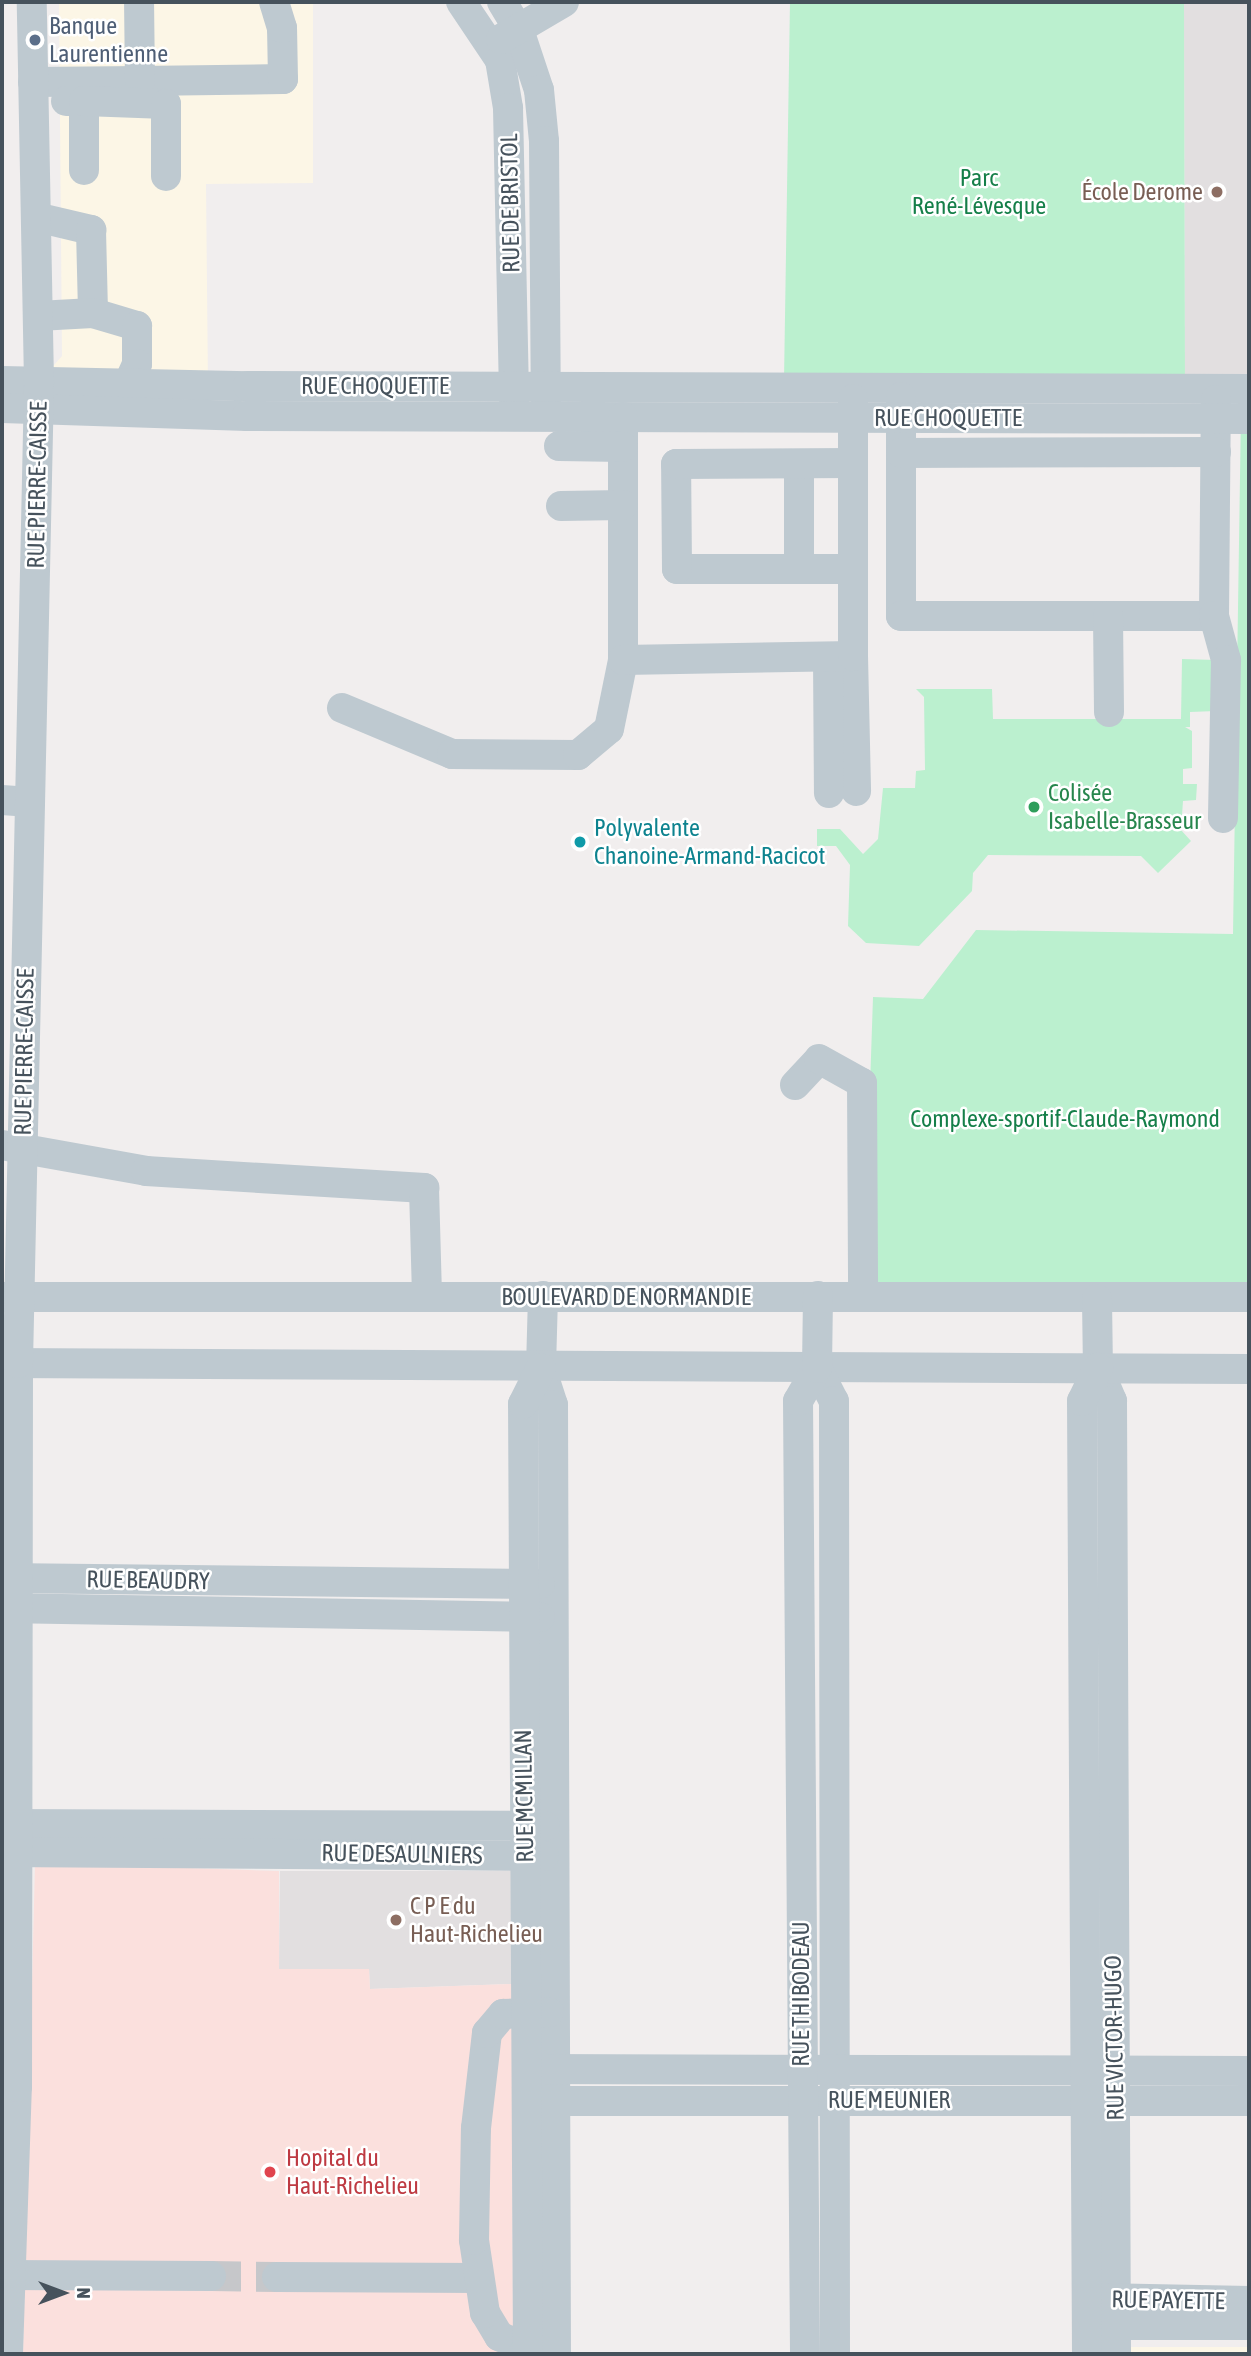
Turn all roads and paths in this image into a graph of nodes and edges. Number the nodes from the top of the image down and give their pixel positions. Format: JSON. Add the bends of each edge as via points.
{"nodes":[{"id":1,"x":32,"y":2,"type":"edge"},
{"id":2,"x":139,"y":2,"type":"edge"},
{"id":3,"x":274,"y":2,"type":"edge"},
{"id":4,"x":564,"y":2,"type":"edge"},
{"id":5,"x":509,"y":10,"type":"edge"},
{"id":6,"x":477,"y":23,"type":"edge"},
{"id":7,"x":140,"y":81,"type":"junction"},
{"id":8,"x":33,"y":92,"type":"junction"},
{"id":9,"x":83,"y":101,"type":"junction"},
{"id":10,"x":85,"y":170,"type":"dead end"},
{"id":11,"x":166,"y":176,"type":"dead end"},
{"id":12,"x":36,"y":217,"type":"junction"},
{"id":13,"x":93,"y":313,"type":"junction"},
{"id":14,"x":38,"y":316,"type":"junction"},
{"id":15,"x":2,"y":381,"type":"edge"},
{"id":16,"x":128,"y":384,"type":"junction"},
{"id":17,"x":545,"y":384,"type":"junction"},
{"id":18,"x":748,"y":385,"type":"junction"},
{"id":19,"x":853,"y":385,"type":"junction"},
{"id":20,"x":901,"y":385,"type":"junction"},
{"id":21,"x":248,"y":386,"type":"junction"},
{"id":22,"x":514,"y":386,"type":"junction"},
{"id":23,"x":1065,"y":389,"type":"junction"},
{"id":24,"x":1216,"y":389,"type":"junction"},
{"id":25,"x":1249,"y":389,"type":"edge"},
{"id":26,"x":39,"y":395,"type":"junction"},
{"id":27,"x":2,"y":408,"type":"edge"},
{"id":28,"x":128,"y":414,"type":"junction"},
{"id":29,"x":247,"y":416,"type":"junction"},
{"id":30,"x":514,"y":416,"type":"junction"},
{"id":31,"x":547,"y":417,"type":"junction"},
{"id":32,"x":624,"y":417,"type":"junction"},
{"id":33,"x":747,"y":418,"type":"junction"},
{"id":34,"x":853,"y":418,"type":"junction"},
{"id":35,"x":901,"y":418,"type":"junction"},
{"id":36,"x":1065,"y":419,"type":"junction"},
{"id":37,"x":1216,"y":419,"type":"junction"},
{"id":38,"x":1249,"y":419,"type":"edge"},
{"id":39,"x":559,"y":446,"type":"dead end"},
{"id":40,"x":624,"y":447,"type":"junction"},
{"id":41,"x":1216,"y":452,"type":"junction"},
{"id":42,"x":901,"y":453,"type":"junction"},
{"id":43,"x":853,"y":463,"type":"junction"},
{"id":44,"x":799,"y":464,"type":"junction"},
{"id":45,"x":624,"y":505,"type":"junction"},
{"id":46,"x":561,"y":506,"type":"dead end"},
{"id":47,"x":799,"y":569,"type":"junction"},
{"id":48,"x":853,"y":569,"type":"junction"},
{"id":49,"x":1108,"y":616,"type":"junction"},
{"id":50,"x":1214,"y":616,"type":"junction"},
{"id":51,"x":840,"y":657,"type":"junction"},
{"id":52,"x":624,"y":660,"type":"junction"},
{"id":53,"x":342,"y":708,"type":"dead end"},
{"id":54,"x":1108,"y":712,"type":"dead end"},
{"id":55,"x":842,"y":792,"type":"dead end"},
{"id":56,"x":16,"y":801,"type":"edge"},
{"id":57,"x":1223,"y":818,"type":"dead end"},
{"id":58,"x":14,"y":940,"type":"edge"},
{"id":59,"x":13,"y":1063,"type":"edge"},
{"id":60,"x":795,"y":1085,"type":"dead end"},
{"id":61,"x":12,"y":1145,"type":"edge"},
{"id":62,"x":863,"y":1295,"type":"junction"},
{"id":63,"x":543,"y":1296,"type":"junction"},
{"id":64,"x":818,"y":1296,"type":"junction"},
{"id":65,"x":10,"y":1297,"type":"edge"},
{"id":66,"x":427,"y":1297,"type":"junction"},
{"id":67,"x":1249,"y":1297,"type":"edge"},
{"id":68,"x":1097,"y":1300,"type":"junction"},
{"id":69,"x":10,"y":1363,"type":"edge"},
{"id":70,"x":541,"y":1368,"type":"junction"},
{"id":71,"x":817,"y":1368,"type":"junction"},
{"id":72,"x":1098,"y":1368,"type":"junction"},
{"id":73,"x":1249,"y":1370,"type":"edge"},
{"id":74,"x":10,"y":1578,"type":"edge"},
{"id":75,"x":294,"y":1582,"type":"junction"},
{"id":76,"x":522,"y":1583,"type":"junction"},
{"id":77,"x":552,"y":1584,"type":"junction"},
{"id":78,"x":10,"y":1608,"type":"edge"},
{"id":79,"x":294,"y":1614,"type":"junction"},
{"id":80,"x":521,"y":1616,"type":"junction"},
{"id":81,"x":551,"y":1617,"type":"junction"},
{"id":82,"x":799,"y":1760,"type":"junction"},
{"id":83,"x":832,"y":1761,"type":"junction"},
{"id":84,"x":539,"y":1826,"type":"junction"},
{"id":85,"x":11,"y":1838,"type":"edge"},
{"id":86,"x":253,"y":1839,"type":"junction"},
{"id":87,"x":538,"y":1856,"type":"junction"},
{"id":88,"x":541,"y":2012,"type":"junction"},
{"id":89,"x":541,"y":2069,"type":"junction"},
{"id":90,"x":802,"y":2071,"type":"junction"},
{"id":91,"x":1099,"y":2071,"type":"junction"},
{"id":92,"x":1249,"y":2071,"type":"edge"},
{"id":93,"x":834,"y":2085,"type":"junction"},
{"id":94,"x":10,"y":2087,"type":"edge"},
{"id":95,"x":541,"y":2101,"type":"junction"},
{"id":96,"x":801,"y":2101,"type":"junction"},
{"id":97,"x":1085,"y":2101,"type":"junction"},
{"id":98,"x":1249,"y":2101,"type":"edge"},
{"id":99,"x":1115,"y":2102,"type":"junction"},
{"id":100,"x":9,"y":2117,"type":"edge"},
{"id":101,"x":6,"y":2275,"type":"edge"},
{"id":102,"x":211,"y":2276,"type":"tunnel mouth"},
{"id":103,"x":277,"y":2277,"type":"tunnel mouth"},
{"id":104,"x":478,"y":2278,"type":"junction"},
{"id":105,"x":1249,"y":2301,"type":"edge"},
{"id":106,"x":1087,"y":2311,"type":"junction"},
{"id":107,"x":1249,"y":2325,"type":"edge"},
{"id":108,"x":1117,"y":2326,"type":"edge"},
{"id":109,"x":537,"y":2352,"type":"edge"},
{"id":110,"x":8,"y":2354,"type":"edge"},
{"id":111,"x":805,"y":2354,"type":"edge"},
{"id":112,"x":835,"y":2354,"type":"edge"},
{"id":113,"x":1087,"y":2354,"type":"edge"}],
"edges":[{"from":1,"to":8,"type":"street","name":"RUE PIERRE-CAISSE"},
{"from":2,"to":7,"type":"street"},
{"from":3,"to":7,"type":"street","via":[[282,28],[283,79]]},
{"from":4,"to":5,"type":"street"},
{"from":5,"to":6,"type":"street"},
{"from":5,"to":17,"type":"street","name":"RUE DE BRISTOL","via":[[539,90],[544,141]]},
{"from":6,"to":22,"type":"street","name":"RUE DE BRISTOL","via":[[500,60],[508,108]]},
{"from":7,"to":8,"type":"street"},
{"from":8,"to":9,"type":"street"},
{"from":8,"to":12,"type":"street","name":"RUE PIERRE-CAISSE"},
{"from":9,"to":10,"type":"street"},
{"from":9,"to":11,"type":"street","via":[[166,104]]},
{"from":12,"to":13,"type":"street","via":[[92,230]]},
{"from":12,"to":14,"type":"street","name":"RUE PIERRE-CAISSE"},
{"from":13,"to":14,"type":"street"},
{"from":13,"to":16,"type":"street","via":[[137,326],[137,364]]},
{"from":14,"to":26,"type":"street","name":"RUE PIERRE-CAISSE"},
{"from":15,"to":26,"type":"street","name":"RUE CHOQUETTE"},
{"from":16,"to":21,"type":"street","name":"RUE CHOQUETTE"},
{"from":16,"to":26,"type":"street","name":"RUE CHOQUETTE"},
{"from":16,"to":28,"type":"street"},
{"from":17,"to":18,"type":"street","name":"RUE CHOQUETTE"},
{"from":17,"to":22,"type":"street","name":"RUE CHOQUETTE"},
{"from":17,"to":31,"type":"street","name":"RUE DE BRISTOL"},
{"from":18,"to":19,"type":"street","name":"RUE CHOQUETTE"},
{"from":18,"to":33,"type":"street"},
{"from":19,"to":20,"type":"street","name":"RUE CHOQUETTE"},
{"from":19,"to":34,"type":"street"},
{"from":20,"to":23,"type":"street","name":"RUE CHOQUETTE"},
{"from":20,"to":35,"type":"street"},
{"from":21,"to":22,"type":"street","name":"RUE CHOQUETTE"},
{"from":21,"to":29,"type":"street"},
{"from":22,"to":30,"type":"street","name":"RUE DE BRISTOL"},
{"from":23,"to":24,"type":"street","name":"RUE CHOQUETTE"},
{"from":23,"to":36,"type":"street"},
{"from":24,"to":25,"type":"street","name":"RUE CHOQUETTE"},
{"from":24,"to":37,"type":"street"},
{"from":26,"to":27,"type":"street","name":"RUE CHOQUETTE"},
{"from":26,"to":28,"type":"street","name":"RUE CHOQUETTE"},
{"from":26,"to":56,"type":"street","name":"RUE PIERRE-CAISSE"},
{"from":28,"to":29,"type":"street","name":"RUE CHOQUETTE"},
{"from":29,"to":30,"type":"street","name":"RUE CHOQUETTE"},
{"from":30,"to":31,"type":"street","name":"RUE CHOQUETTE"},
{"from":31,"to":32,"type":"street","name":"RUE CHOQUETTE"},
{"from":32,"to":33,"type":"street","name":"RUE CHOQUETTE"},
{"from":32,"to":40,"type":"street"},
{"from":33,"to":34,"type":"street","name":"RUE CHOQUETTE"},
{"from":34,"to":35,"type":"street","name":"RUE CHOQUETTE"},
{"from":34,"to":43,"type":"street"},
{"from":35,"to":36,"type":"street","name":"RUE CHOQUETTE"},
{"from":35,"to":42,"type":"street"},
{"from":36,"to":37,"type":"street","name":"RUE CHOQUETTE"},
{"from":37,"to":38,"type":"street","name":"RUE CHOQUETTE"},
{"from":37,"to":41,"type":"street"},
{"from":39,"to":40,"type":"street"},
{"from":40,"to":45,"type":"street"},
{"from":41,"to":42,"type":"street"},
{"from":41,"to":50,"type":"street"},
{"from":42,"to":49,"type":"street","via":[[901,616]]},
{"from":43,"to":44,"type":"street"},
{"from":43,"to":48,"type":"street"},
{"from":44,"to":47,"type":"street"},
{"from":44,"to":47,"type":"street","via":[[676,464],[677,569]]},
{"from":45,"to":46,"type":"street"},
{"from":45,"to":52,"type":"street"},
{"from":47,"to":48,"type":"street"},
{"from":48,"to":51,"type":"street"},
{"from":49,"to":50,"type":"street"},
{"from":49,"to":54,"type":"street"},
{"from":50,"to":57,"type":"street","via":[[1226,660]]},
{"from":51,"to":52,"type":"street"},
{"from":51,"to":55,"type":"street"},
{"from":52,"to":53,"type":"street","via":[[610,729],[578,755],[452,754]]},
{"from":56,"to":58,"type":"street","name":"RUE PIERRE-CAISSE"},
{"from":58,"to":59,"type":"street","name":"RUE PIERRE-CAISSE"},
{"from":59,"to":61,"type":"street","name":"RUE PIERRE-CAISSE"},
{"from":60,"to":62,"type":"street","via":[[819,1059],[862,1083]]},
{"from":61,"to":65,"type":"street","name":"RUE PIERRE-CAISSE"},
{"from":61,"to":66,"type":"street","via":[[146,1171],[424,1188]]},
{"from":62,"to":64,"type":"street","name":"BOULEVARD DE NORMANDIE"},
{"from":62,"to":68,"type":"street","name":"BOULEVARD DE NORMANDIE"},
{"from":63,"to":64,"type":"street","name":"BOULEVARD DE NORMANDIE"},
{"from":63,"to":66,"type":"street","name":"BOULEVARD DE NORMANDIE"},
{"from":63,"to":70,"type":"street","name":"RUE MCMILLAN"},
{"from":64,"to":71,"type":"street","name":"RUE THIBODEAU"},
{"from":65,"to":66,"type":"street","name":"BOULEVARD DE NORMANDIE"},
{"from":65,"to":69,"type":"street","name":"RUE PIERRE-CAISSE"},
{"from":67,"to":68,"type":"street","name":"BOULEVARD DE NORMANDIE"},
{"from":68,"to":72,"type":"street","name":"RUE VICTOR-HUGO"},
{"from":69,"to":70,"type":"street"},
{"from":69,"to":74,"type":"street","name":"RUE PIERRE-CAISSE"},
{"from":70,"to":71,"type":"street"},
{"from":70,"to":76,"type":"street","name":"RUE MCMILLAN","via":[[523,1404]]},
{"from":70,"to":77,"type":"street","name":"RUE MCMILLAN","via":[[553,1405]]},
{"from":71,"to":72,"type":"street"},
{"from":71,"to":82,"type":"street","name":"RUE THIBODEAU","via":[[798,1401]]},
{"from":71,"to":83,"type":"street","name":"RUE THIBODEAU","via":[[834,1401]]},
{"from":72,"to":73,"type":"street"},
{"from":72,"to":91,"type":"street","name":"RUE VICTOR-HUGO","via":[[1112,1401],[1098,1723]]},
{"from":74,"to":75,"type":"street","name":"RUE BEAUDRY"},
{"from":74,"to":78,"type":"street","name":"RUE PIERRE-CAISSE"},
{"from":75,"to":76,"type":"street","name":"RUE BEAUDRY"},
{"from":75,"to":79,"type":"street"},
{"from":76,"to":77,"type":"street","name":"RUE BEAUDRY"},
{"from":76,"to":80,"type":"street","name":"RUE MCMILLAN"},
{"from":77,"to":81,"type":"street","name":"RUE MCMILLAN"},
{"from":78,"to":79,"type":"street","name":"RUE BEAUDRY"},
{"from":78,"to":85,"type":"street","name":"RUE PIERRE-CAISSE"},
{"from":79,"to":80,"type":"street","name":"RUE BEAUDRY"},
{"from":80,"to":81,"type":"street","name":"RUE BEAUDRY"},
{"from":80,"to":84,"type":"street","name":"RUE MCMILLAN"},
{"from":81,"to":84,"type":"street","name":"RUE MCMILLAN"},
{"from":82,"to":83,"type":"street"},
{"from":82,"to":90,"type":"street","name":"RUE THIBODEAU"},
{"from":83,"to":93,"type":"street","name":"RUE THIBODEAU"},
{"from":84,"to":86,"type":"street","name":"RUE DESAULNIERS"},
{"from":84,"to":87,"type":"street","name":"RUE MCMILLAN"},
{"from":85,"to":86,"type":"street","name":"RUE DESAULNIERS"},
{"from":85,"to":94,"type":"street","name":"RUE PIERRE-CAISSE"},
{"from":86,"to":87,"type":"street","name":"RUE DESAULNIERS"},
{"from":87,"to":88,"type":"street","name":"RUE MCMILLAN"},
{"from":88,"to":89,"type":"street","name":"RUE MCMILLAN"},
{"from":88,"to":104,"type":"street","via":[[503,2014],[487,2033],[476,2128]]},
{"from":89,"to":90,"type":"street","name":"RUE MEUNIER"},
{"from":89,"to":95,"type":"street","name":"RUE MCMILLAN"},
{"from":90,"to":93,"type":"street","name":"RUE MEUNIER"},
{"from":90,"to":96,"type":"street","name":"RUE THIBODEAU"},
{"from":91,"to":92,"type":"street","name":"RUE MEUNIER"},
{"from":91,"to":93,"type":"street","name":"RUE MEUNIER"},
{"from":91,"to":97,"type":"street","name":"RUE VICTOR-HUGO"},
{"from":91,"to":99,"type":"street","name":"RUE VICTOR-HUGO"},
{"from":93,"to":96,"type":"street","name":"RUE MEUNIER"},
{"from":93,"to":97,"type":"street","name":"RUE MEUNIER"},
{"from":93,"to":112,"type":"street","name":"RUE THIBODEAU"},
{"from":94,"to":100,"type":"street","name":"RUE PIERRE-CAISSE"},
{"from":95,"to":96,"type":"street","name":"RUE MEUNIER"},
{"from":95,"to":109,"type":"street","name":"RUE MCMILLAN"},
{"from":96,"to":111,"type":"street","name":"RUE THIBODEAU"},
{"from":97,"to":99,"type":"street","name":"RUE MEUNIER"},
{"from":97,"to":106,"type":"street","name":"RUE VICTOR-HUGO"},
{"from":98,"to":99,"type":"street","name":"RUE MEUNIER"},
{"from":99,"to":108,"type":"street","name":"RUE VICTOR-HUGO"},
{"from":100,"to":101,"type":"street","name":"RUE PIERRE-CAISSE"},
{"from":101,"to":102,"type":"street"},
{"from":101,"to":110,"type":"street","name":"RUE PIERRE-CAISSE"},
{"from":103,"to":104,"type":"street"},
{"from":104,"to":109,"type":"street","via":[[485,2312],[499,2336]]},
{"from":105,"to":108,"type":"street","name":"RUE PAYETTE"},
{"from":106,"to":108,"type":"street","name":"RUE PAYETTE"},
{"from":106,"to":113,"type":"street","name":"RUE VICTOR-HUGO"},
{"from":107,"to":108,"type":"street","name":"RUE PAYETTE"}]}
